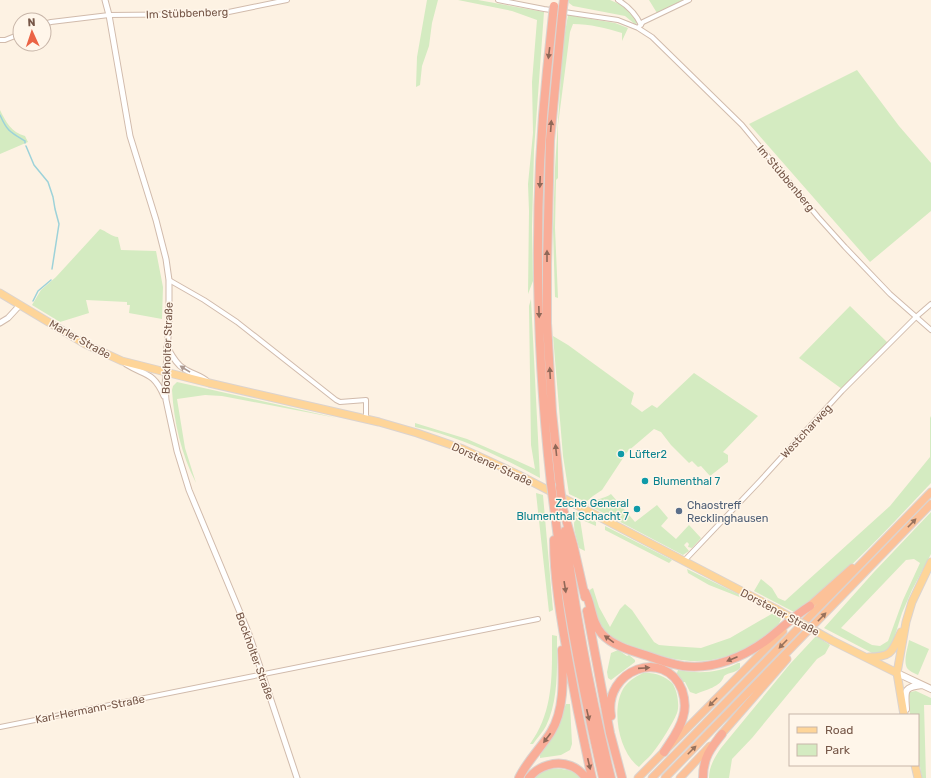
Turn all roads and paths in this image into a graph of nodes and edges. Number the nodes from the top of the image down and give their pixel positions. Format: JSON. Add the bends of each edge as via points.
{"nodes":[{"id":1,"x":104,"y":0,"type":"edge"},
{"id":2,"x":287,"y":0,"type":"edge"},
{"id":3,"x":498,"y":0,"type":"edge"},
{"id":4,"x":618,"y":0,"type":"edge"},
{"id":5,"x":689,"y":0,"type":"edge"},
{"id":6,"x":558,"y":7,"type":"edge"},
{"id":7,"x":109,"y":15,"type":"junction"},
{"id":8,"x":52,"y":22,"type":"edge"},
{"id":9,"x":640,"y":27,"type":"junction"},
{"id":10,"x":12,"y":37,"type":"edge"},
{"id":11,"x":0,"y":40,"type":"edge"},
{"id":12,"x":169,"y":280,"type":"junction"},
{"id":13,"x":0,"y":293,"type":"edge"},
{"id":14,"x":931,"y":304,"type":"edge"},
{"id":15,"x":20,"y":306,"type":"junction"},
{"id":16,"x":916,"y":317,"type":"junction"},
{"id":17,"x":0,"y":323,"type":"edge"},
{"id":18,"x":931,"y":330,"type":"edge"},
{"id":19,"x":167,"y":348,"type":"junction"},
{"id":20,"x":122,"y":361,"type":"junction"},
{"id":21,"x":166,"y":373,"type":"junction"},
{"id":22,"x":209,"y":383,"type":"junction"},
{"id":23,"x":166,"y":400,"type":"junction"},
{"id":24,"x":366,"y":420,"type":"junction"},
{"id":25,"x":931,"y":492,"type":"edge"},
{"id":26,"x":931,"y":504,"type":"edge"},
{"id":27,"x":554,"y":507,"type":"junction"},
{"id":28,"x":563,"y":509,"type":"junction"},
{"id":29,"x":868,"y":556,"type":"junction"},
{"id":30,"x":684,"y":561,"type":"junction"},
{"id":31,"x":931,"y":562,"type":"edge"},
{"id":32,"x":585,"y":592,"type":"junction"},
{"id":33,"x":810,"y":606,"type":"junction"},
{"id":34,"x":538,"y":619,"type":"dead end"},
{"id":35,"x":906,"y":622,"type":"junction"},
{"id":36,"x":562,"y":630,"type":"junction"},
{"id":37,"x":807,"y":633,"type":"junction"},
{"id":38,"x":867,"y":657,"type":"junction"},
{"id":39,"x":897,"y":673,"type":"junction"},
{"id":40,"x":262,"y":674,"type":"junction"},
{"id":41,"x":922,"y":685,"type":"junction"},
{"id":42,"x":931,"y":689,"type":"edge"},
{"id":43,"x":905,"y":714,"type":"edge"},
{"id":44,"x":905,"y":714,"type":"edge"},
{"id":45,"x":0,"y":727,"type":"edge"},
{"id":46,"x":722,"y":734,"type":"junction"},
{"id":47,"x":664,"y":752,"type":"junction"},
{"id":48,"x":915,"y":766,"type":"edge"},
{"id":49,"x":622,"y":775,"type":"edge"},
{"id":50,"x":297,"y":778,"type":"edge"},
{"id":51,"x":519,"y":778,"type":"edge"},
{"id":52,"x":529,"y":778,"type":"edge"},
{"id":53,"x":586,"y":778,"type":"edge"},
{"id":54,"x":592,"y":778,"type":"edge"},
{"id":55,"x":603,"y":778,"type":"edge"},
{"id":56,"x":611,"y":778,"type":"edge"},
{"id":57,"x":638,"y":778,"type":"edge"},
{"id":58,"x":652,"y":778,"type":"edge"},
{"id":59,"x":665,"y":778,"type":"edge"},
{"id":60,"x":680,"y":778,"type":"edge"},
{"id":61,"x":703,"y":778,"type":"edge"},
{"id":62,"x":918,"y":778,"type":"edge"}],
"edges":[{"from":1,"to":7,"type":"street","name":"Bockholter Straße"},
{"from":2,"to":7,"type":"street","name":"Im Stübbenberg","via":[[219,14]]},
{"from":3,"to":9,"type":"street","name":"Im Stübbenberg","via":[[618,20]]},
{"from":4,"to":9,"type":"street","name":"Im Stübbenberg","via":[[635,14]]},
{"from":5,"to":9,"type":"street","via":[[643,22]]},
{"from":6,"to":27,"type":"highway","one_way":true,"bridge":true,"via":[[547,72],[542,132],[539,258],[545,428]]},
{"from":28,"to":6,"type":"highway","one_way":true,"bridge":true,"via":[[551,390],[547,264],[550,140]]},
{"from":7,"to":8,"type":"street","name":"Im Stübbenberg"},
{"from":7,"to":12,"type":"street","name":"Bockholter Straße","via":[[126,120],[161,239]]},
{"from":9,"to":16,"type":"street","name":"Im Stübbenberg","via":[[665,48],[742,125],[818,217],[890,294]]},
{"from":10,"to":11,"type":"street"},
{"from":12,"to":19,"type":"street","name":"Bockholter Straße"},
{"from":12,"to":24,"type":"street","via":[[237,322],[336,400],[366,400]]},
{"from":13,"to":15,"type":"main road","name":"Marler Straße"},
{"from":14,"to":16,"type":"street","name":"Westcharweg"},
{"from":15,"to":17,"type":"street"},
{"from":15,"to":20,"type":"main road","name":"Marler Straße","via":[[85,344]]},
{"from":16,"to":18,"type":"street","name":"Im Stübbenberg"},
{"from":16,"to":30,"type":"street","name":"Westcharweg","via":[[842,391]]},
{"from":19,"to":21,"type":"street","name":"Bockholter Straße"},
{"from":22,"to":19,"type":"street","one_way":true,"via":[[182,368]]},
{"from":20,"to":21,"type":"main road","name":"Marler Straße"},
{"from":20,"to":23,"type":"street","via":[[154,379]]},
{"from":21,"to":22,"type":"main road","name":"Dorstener Straße"},
{"from":21,"to":23,"type":"street","name":"Bockholter Straße"},
{"from":22,"to":24,"type":"main road","name":"Dorstener Straße"},
{"from":23,"to":40,"type":"street","name":"Bockholter Straße","via":[[189,490],[249,634]]},
{"from":24,"to":30,"type":"main road","name":"Dorstener Straße","via":[[418,433],[463,449],[519,475]]},
{"from":25,"to":29,"type":"highway"},
{"from":37,"to":26,"type":"highway","one_way":true},
{"from":27,"to":36,"type":"highway","via":[[554,550]]},
{"from":27,"to":55,"type":"highway","one_way":true,"via":[[573,637]]},
{"from":28,"to":32,"type":"highway"},
{"from":28,"to":56,"type":"highway","via":[[581,637]]},
{"from":29,"to":33,"type":"highway"},
{"from":29,"to":58,"type":"highway","one_way":true},
{"from":30,"to":38,"type":"main road","name":"Dorstener Straße","bridge":true},
{"from":31,"to":35,"type":"main road","via":[[912,602]]},
{"from":33,"to":32,"type":"highway","one_way":true,"via":[[768,639],[742,654],[720,664],[684,666],[661,661],[613,642],[602,634]]},
{"from":32,"to":49,"type":"highway","via":[[588,622],[602,692]]},
{"from":33,"to":47,"type":"highway","one_way":true},
{"from":34,"to":40,"type":"street","name":"Karl-Hermann-Straße"},
{"from":35,"to":38,"type":"main road","via":[[891,651],[885,656]]},
{"from":35,"to":39,"type":"main road"},
{"from":36,"to":51,"type":"highway","one_way":true,"via":[[562,691],[556,724]]},
{"from":36,"to":54,"type":"highway","one_way":true},
{"from":37,"to":46,"type":"highway"},
{"from":59,"to":37,"type":"highway","one_way":true},
{"from":38,"to":39,"type":"main road","name":"Dorstener Straße"},
{"from":39,"to":41,"type":"main road","name":"Dorstener Straße"},
{"from":39,"to":43,"type":"main road"},
{"from":40,"to":45,"type":"street","name":"Karl-Hermann-Straße"},
{"from":40,"to":50,"type":"street","name":"Bockholter Straße"},
{"from":41,"to":42,"type":"main road","name":"Dorstener Straße"},
{"from":41,"to":44,"type":"main road","via":[[907,689]]},
{"from":46,"to":60,"type":"highway"},
{"from":46,"to":61,"type":"highway","via":[[708,752],[704,762]]},
{"from":49,"to":47,"type":"highway","one_way":true,"via":[[610,710],[612,696],[622,678],[640,668],[655,668],[669,673],[677,680],[684,698],[682,722]]},
{"from":47,"to":57,"type":"highway"},
{"from":48,"to":62,"type":"main road"},
{"from":52,"to":53,"type":"highway","via":[[541,767],[549,764],[571,766]]}]}
